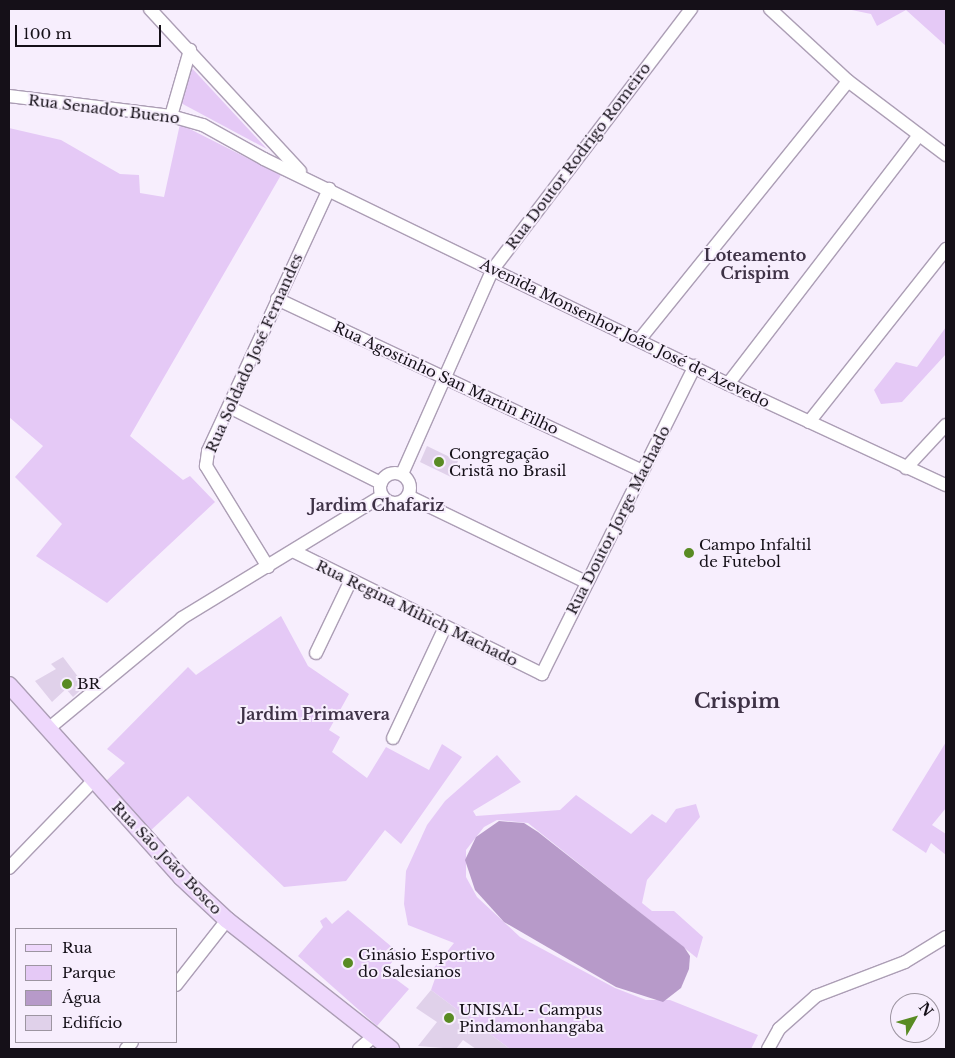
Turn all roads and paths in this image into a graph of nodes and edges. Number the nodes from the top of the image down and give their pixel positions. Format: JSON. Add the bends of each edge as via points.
{"nodes":[{"id":1,"x":150,"y":9,"type":"edge"},
{"id":2,"x":691,"y":9,"type":"edge"},
{"id":3,"x":770,"y":9,"type":"edge"},
{"id":4,"x":190,"y":50,"type":"junction"},
{"id":5,"x":848,"y":81,"type":"junction"},
{"id":6,"x":9,"y":96,"type":"edge"},
{"id":7,"x":171,"y":116,"type":"junction"},
{"id":8,"x":919,"y":135,"type":"junction"},
{"id":9,"x":276,"y":146,"type":"junction"},
{"id":10,"x":946,"y":155,"type":"edge"},
{"id":11,"x":264,"y":159,"type":"junction"},
{"id":12,"x":306,"y":176,"type":"junction"},
{"id":13,"x":329,"y":189,"type":"junction"},
{"id":14,"x":946,"y":249,"type":"edge"},
{"id":15,"x":493,"y":269,"type":"junction"},
{"id":16,"x":277,"y":299,"type":"junction"},
{"id":17,"x":640,"y":339,"type":"junction"},
{"id":18,"x":696,"y":366,"type":"junction"},
{"id":19,"x":445,"y":378,"type":"junction"},
{"id":20,"x":728,"y":384,"type":"junction"},
{"id":21,"x":229,"y":407,"type":"junction"},
{"id":22,"x":809,"y":422,"type":"junction"},
{"id":23,"x":946,"y":425,"type":"edge"},
{"id":24,"x":906,"y":468,"type":"junction"},
{"id":25,"x":642,"y":471,"type":"junction"},
{"id":26,"x":402,"y":474,"type":"junction"},
{"id":27,"x":946,"y":485,"type":"edge"},
{"id":28,"x":381,"y":490,"type":"junction"},
{"id":29,"x":408,"y":496,"type":"junction"},
{"id":30,"x":293,"y":551,"type":"junction"},
{"id":31,"x":268,"y":567,"type":"junction"},
{"id":32,"x":350,"y":582,"type":"junction"},
{"id":33,"x":586,"y":582,"type":"junction"},
{"id":34,"x":445,"y":627,"type":"junction"},
{"id":35,"x":316,"y":653,"type":"dead end"},
{"id":36,"x":542,"y":674,"type":"joint"},
{"id":37,"x":9,"y":685,"type":"edge"},
{"id":38,"x":48,"y":729,"type":"junction"},
{"id":39,"x":393,"y":738,"type":"dead end"},
{"id":40,"x":93,"y":781,"type":"junction"},
{"id":41,"x":9,"y":868,"type":"edge"},
{"id":42,"x":227,"y":920,"type":"junction"},
{"id":43,"x":946,"y":937,"type":"edge"},
{"id":44,"x":178,"y":982,"type":"edge"},
{"id":45,"x":374,"y":1036,"type":"junction"},
{"id":46,"x":359,"y":1049,"type":"edge"},
{"id":47,"x":391,"y":1049,"type":"edge"},
{"id":48,"x":768,"y":1049,"type":"edge"}],
"edges":[{"from":1,"to":4,"type":"street"},
{"from":2,"to":15,"type":"street","name":"Rua Doutor Rodrigo Romeiro"},
{"from":3,"to":5,"type":"street"},
{"from":4,"to":7,"type":"street"},
{"from":4,"to":9,"type":"street"},
{"from":5,"to":8,"type":"street"},
{"from":5,"to":17,"type":"street"},
{"from":6,"to":7,"type":"street","name":"Rua Senador Bueno"},
{"from":7,"to":11,"type":"street","name":"Rua Senador Bueno","via":[[203,125]]},
{"from":8,"to":10,"type":"street"},
{"from":8,"to":20,"type":"street"},
{"from":9,"to":11,"type":"street"},
{"from":9,"to":12,"type":"street"},
{"from":11,"to":12,"type":"street","name":"Rua Senador Bueno"},
{"from":12,"to":13,"type":"street","name":"Avenida Monsenhor João José de Azevedo"},
{"from":13,"to":15,"type":"street","name":"Avenida Monsenhor João José de Azevedo"},
{"from":13,"to":16,"type":"street","name":"Rua Soldado José Fernandes"},
{"from":14,"to":22,"type":"street"},
{"from":15,"to":17,"type":"street","name":"Avenida Monsenhor João José de Azevedo"},
{"from":15,"to":19,"type":"street","name":"Rua Doutor Rodrigo Romeiro"},
{"from":16,"to":19,"type":"street","name":"Rua Agostinho San Martin Filho"},
{"from":16,"to":21,"type":"street","name":"Rua Soldado José Fernandes"},
{"from":17,"to":18,"type":"street","name":"Avenida Monsenhor João José de Azevedo"},
{"from":18,"to":20,"type":"street","name":"Avenida Monsenhor João José de Azevedo"},
{"from":18,"to":25,"type":"street","name":"Rua Doutor Jorge Machado"},
{"from":19,"to":25,"type":"street","name":"Rua Agostinho San Martin Filho"},
{"from":19,"to":26,"type":"street","name":"Rua Doutor Rodrigo Romeiro"},
{"from":20,"to":22,"type":"street","name":"Avenida Monsenhor João José de Azevedo"},
{"from":21,"to":28,"type":"street"},
{"from":21,"to":31,"type":"street","name":"Rua Soldado José Fernandes","via":[[208,451],[206,466]]},
{"from":22,"to":24,"type":"street","name":"Avenida Monsenhor João José de Azevedo"},
{"from":23,"to":24,"type":"street"},
{"from":24,"to":27,"type":"street","name":"Avenida Monsenhor João José de Azevedo"},
{"from":25,"to":33,"type":"street","name":"Rua Doutor Jorge Machado"},
{"from":26,"to":28,"type":"street","via":[[386,476]]},
{"from":26,"to":29,"type":"street","via":[[409,480]]},
{"from":28,"to":29,"type":"street","via":[[395,503]]},
{"from":28,"to":30,"type":"street"},
{"from":29,"to":33,"type":"street"},
{"from":30,"to":31,"type":"street"},
{"from":30,"to":32,"type":"street","name":"Rua Regina Mihich Machado"},
{"from":31,"to":38,"type":"street","via":[[182,618]]},
{"from":32,"to":34,"type":"street","name":"Rua Regina Mihich Machado"},
{"from":32,"to":35,"type":"street"},
{"from":33,"to":36,"type":"street","name":"Rua Doutor Jorge Machado"},
{"from":34,"to":36,"type":"street","name":"Rua Regina Mihich Machado"},
{"from":34,"to":39,"type":"street"},
{"from":37,"to":38,"type":"main road","name":"Rua São João Bosco"},
{"from":38,"to":40,"type":"main road","name":"Rua São João Bosco"},
{"from":40,"to":41,"type":"street"},
{"from":40,"to":42,"type":"main road","name":"Rua São João Bosco"},
{"from":42,"to":44,"type":"street"},
{"from":42,"to":45,"type":"main road","name":"Rua São João Bosco"},
{"from":43,"to":48,"type":"street","via":[[905,962],[816,996],[779,1029]]},
{"from":45,"to":46,"type":"street"},
{"from":45,"to":47,"type":"main road","name":"Rua São João Bosco"}]}
